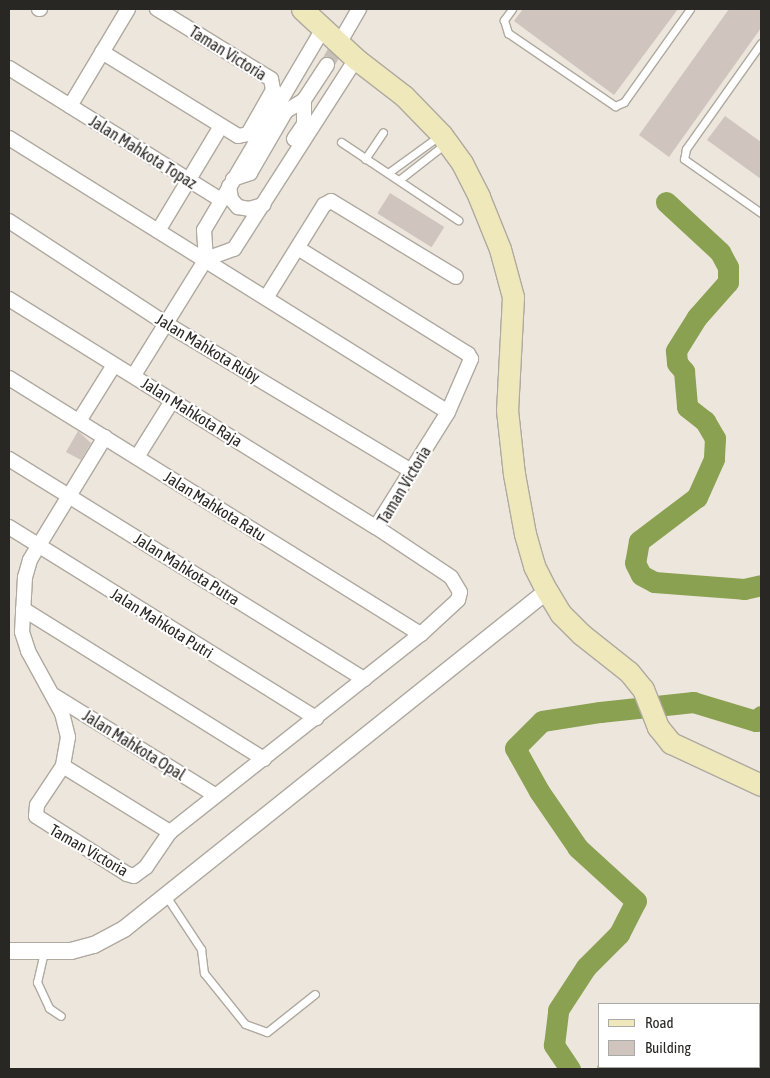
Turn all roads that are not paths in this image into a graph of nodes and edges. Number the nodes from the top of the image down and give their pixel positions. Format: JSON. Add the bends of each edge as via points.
{"nodes":[{"id":1,"x":128,"y":9,"type":"edge"},
{"id":2,"x":158,"y":9,"type":"edge"},
{"id":3,"x":302,"y":9,"type":"edge"},
{"id":4,"x":360,"y":9,"type":"edge"},
{"id":5,"x":512,"y":9,"type":"edge"},
{"id":6,"x":690,"y":9,"type":"edge"},
{"id":7,"x":323,"y":29,"type":"junction"},
{"id":8,"x":344,"y":35,"type":"tunnel mouth"},
{"id":9,"x":761,"y":43,"type":"edge"},
{"id":10,"x":102,"y":52,"type":"junction"},
{"id":11,"x":356,"y":58,"type":"junction"},
{"id":12,"x":326,"y":65,"type":"tunnel mouth"},
{"id":13,"x":9,"y":68,"type":"edge"},
{"id":14,"x":304,"y":100,"type":"junction"},
{"id":15,"x":70,"y":106,"type":"junction"},
{"id":16,"x":221,"y":126,"type":"junction"},
{"id":17,"x":384,"y":132,"type":"dead end"},
{"id":18,"x":9,"y":138,"type":"edge"},
{"id":19,"x":444,"y":138,"type":"junction"},
{"id":20,"x":341,"y":142,"type":"dead end"},
{"id":21,"x":365,"y":159,"type":"junction"},
{"id":22,"x":388,"y":172,"type":"junction"},
{"id":23,"x":189,"y":180,"type":"junction"},
{"id":24,"x":399,"y":180,"type":"junction"},
{"id":25,"x":231,"y":182,"type":"junction"},
{"id":26,"x":216,"y":197,"type":"dead end"},
{"id":27,"x":265,"y":201,"type":"junction"},
{"id":28,"x":761,"y":213,"type":"edge"},
{"id":29,"x":458,"y":220,"type":"dead end"},
{"id":30,"x":9,"y":221,"type":"edge"},
{"id":31,"x":158,"y":231,"type":"junction"},
{"id":32,"x":298,"y":248,"type":"junction"},
{"id":33,"x":206,"y":259,"type":"junction"},
{"id":34,"x":456,"y":277,"type":"dead end"},
{"id":35,"x":266,"y":298,"type":"junction"},
{"id":36,"x":9,"y":299,"type":"edge"},
{"id":37,"x":165,"y":323,"type":"junction"},
{"id":38,"x":114,"y":365,"type":"junction"},
{"id":39,"x":134,"y":375,"type":"junction"},
{"id":40,"x":9,"y":378,"type":"edge"},
{"id":41,"x":172,"y":401,"type":"junction"},
{"id":42,"x":448,"y":412,"type":"junction"},
{"id":43,"x":79,"y":421,"type":"junction"},
{"id":44,"x":105,"y":437,"type":"junction"},
{"id":45,"x":137,"y":457,"type":"junction"},
{"id":46,"x":9,"y":459,"type":"edge"},
{"id":47,"x":411,"y":471,"type":"junction"},
{"id":48,"x":69,"y":496,"type":"junction"},
{"id":49,"x":376,"y":527,"type":"junction"},
{"id":50,"x":9,"y":528,"type":"edge"},
{"id":51,"x":38,"y":546,"type":"junction"},
{"id":52,"x":547,"y":591,"type":"junction"},
{"id":53,"x":23,"y":609,"type":"junction"},
{"id":54,"x":421,"y":634,"type":"junction"},
{"id":55,"x":364,"y":679,"type":"junction"},
{"id":56,"x":53,"y":695,"type":"junction"},
{"id":57,"x":316,"y":718,"type":"junction"},
{"id":58,"x":264,"y":759,"type":"junction"},
{"id":59,"x":62,"y":766,"type":"junction"},
{"id":60,"x":761,"y":785,"type":"edge"},
{"id":61,"x":215,"y":795,"type":"junction"},
{"id":62,"x":170,"y":832,"type":"junction"},
{"id":63,"x":166,"y":896,"type":"junction"},
{"id":64,"x":9,"y":952,"type":"edge"},
{"id":65,"x":45,"y":952,"type":"junction"},
{"id":66,"x":315,"y":994,"type":"dead end"},
{"id":67,"x":61,"y":1016,"type":"dead end"}],
"edges":[{"from":1,"to":10,"type":"street"},
{"from":2,"to":16,"type":"street","name":"Taman Victoria","via":[[267,76],[273,84],[274,90],[248,134],[238,136]]},
{"from":3,"to":7,"type":"main road"},
{"from":4,"to":8,"type":"street"},
{"from":5,"to":6,"type":"lane","via":[[504,20],[508,33],[615,106],[624,102]]},
{"from":7,"to":11,"type":"main road"},
{"from":7,"to":25,"type":"street"},
{"from":9,"to":28,"type":"lane","via":[[686,149],[684,159]]},
{"from":10,"to":15,"type":"street"},
{"from":10,"to":16,"type":"street","name":"Taman Victoria"},
{"from":11,"to":19,"type":"main road","via":[[404,96]]},
{"from":11,"to":27,"type":"street"},
{"from":12,"to":14,"type":"street"},
{"from":13,"to":15,"type":"street"},
{"from":14,"to":25,"type":"street","via":[[286,112],[250,173]]},
{"from":14,"to":27,"type":"street","via":[[304,124],[268,186]]},
{"from":15,"to":23,"type":"street","name":"Jalan Mahkota Topaz"},
{"from":16,"to":23,"type":"street"},
{"from":17,"to":21,"type":"lane"},
{"from":18,"to":31,"type":"street"},
{"from":19,"to":22,"type":"lane"},
{"from":19,"to":24,"type":"lane"},
{"from":19,"to":52,"type":"main road","via":[[479,197],[500,249],[513,297],[508,410],[514,474],[534,566]]},
{"from":20,"to":21,"type":"lane"},
{"from":21,"to":22,"type":"lane"},
{"from":22,"to":24,"type":"lane"},
{"from":23,"to":26,"type":"street","name":"Jalan Mahkota Topaz"},
{"from":23,"to":31,"type":"street"},
{"from":24,"to":29,"type":"lane"},
{"from":25,"to":27,"type":"street","via":[[231,199],[238,207],[249,209]]},
{"from":25,"to":33,"type":"street","via":[[204,230]]},
{"from":27,"to":33,"type":"street","via":[[234,249]]},
{"from":30,"to":37,"type":"street","name":"Jalan Mahkota Ruby"},
{"from":31,"to":33,"type":"street"},
{"from":32,"to":34,"type":"street","via":[[324,205],[331,201]]},
{"from":32,"to":35,"type":"street"},
{"from":32,"to":42,"type":"street","name":"Taman Victoria","via":[[468,354],[471,365]]},
{"from":33,"to":35,"type":"street"},
{"from":33,"to":37,"type":"street"},
{"from":35,"to":42,"type":"street"},
{"from":36,"to":38,"type":"street","name":"Jalan Mahkota Raja"},
{"from":37,"to":39,"type":"street"},
{"from":37,"to":47,"type":"street","name":"Jalan Mahkota Ruby"},
{"from":38,"to":39,"type":"street","name":"Jalan Mahkota Raja"},
{"from":38,"to":43,"type":"street"},
{"from":39,"to":41,"type":"street","name":"Jalan Mahkota Raja"},
{"from":40,"to":43,"type":"street","name":"Jalan Mahkota Ratu"},
{"from":41,"to":45,"type":"street"},
{"from":41,"to":49,"type":"street","name":"Jalan Mahkota Raja"},
{"from":42,"to":47,"type":"street","name":"Taman Victoria"},
{"from":43,"to":44,"type":"street","name":"Jalan Mahkota Ratu"},
{"from":44,"to":45,"type":"street","name":"Jalan Mahkota Ratu"},
{"from":44,"to":48,"type":"street","name":"Taman Victoria"},
{"from":45,"to":54,"type":"street","name":"Jalan Mahkota Ratu"},
{"from":46,"to":48,"type":"street","name":"Jalan Mahkota Putra"},
{"from":47,"to":49,"type":"street","name":"Taman Victoria"},
{"from":48,"to":51,"type":"street","name":"Taman Victoria"},
{"from":48,"to":55,"type":"street","name":"Jalan Mahkota Putra"},
{"from":49,"to":54,"type":"street","name":"Taman Victoria","via":[[458,585],[458,600]]},
{"from":50,"to":51,"type":"street","name":"Jalan Mahkota Putri"},
{"from":51,"to":53,"type":"street","name":"Taman Victoria","via":[[26,570]]},
{"from":51,"to":57,"type":"street","name":"Jalan Mahkota Putri"},
{"from":52,"to":60,"type":"main road","via":[[561,614],[629,672],[642,689],[664,736],[682,750]]},
{"from":52,"to":63,"type":"street"},
{"from":53,"to":56,"type":"street","name":"Taman Victoria","via":[[24,642]]},
{"from":53,"to":58,"type":"street"},
{"from":54,"to":55,"type":"street","name":"Taman Victoria"},
{"from":55,"to":57,"type":"street","name":"Taman Victoria"},
{"from":56,"to":59,"type":"street","name":"Taman Victoria","via":[[67,724],[67,747]]},
{"from":56,"to":61,"type":"street","name":"Jalan Mahkota Opal"},
{"from":57,"to":58,"type":"street","name":"Taman Victoria"},
{"from":58,"to":61,"type":"street","name":"Taman Victoria"},
{"from":59,"to":62,"type":"street"},
{"from":59,"to":62,"type":"street","name":"Taman Victoria","via":[[38,806],[36,816],[126,874],[140,873]]},
{"from":61,"to":62,"type":"street","name":"Taman Victoria"},
{"from":63,"to":65,"type":"street","via":[[108,939],[71,951]]},
{"from":63,"to":66,"type":"lane","via":[[201,950],[204,973],[244,1024],[267,1032]]},
{"from":64,"to":65,"type":"street"},
{"from":65,"to":67,"type":"lane","via":[[37,982],[49,1008]]}]}
